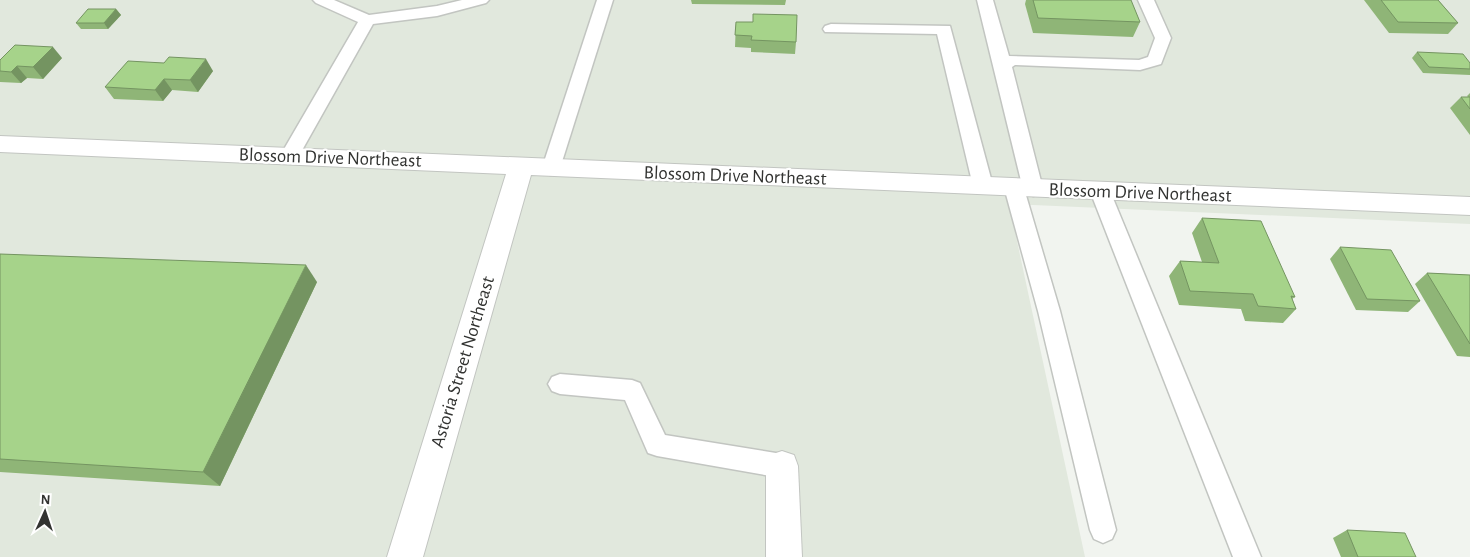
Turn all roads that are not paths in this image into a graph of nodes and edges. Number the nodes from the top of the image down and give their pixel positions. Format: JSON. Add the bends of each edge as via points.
{"nodes":[{"id":1,"x":322,"y":0,"type":"edge"},
{"id":2,"x":481,"y":0,"type":"edge"},
{"id":3,"x":604,"y":0,"type":"edge"},
{"id":4,"x":985,"y":0,"type":"edge"},
{"id":5,"x":1146,"y":0,"type":"edge"},
{"id":6,"x":367,"y":20,"type":"junction"},
{"id":7,"x":830,"y":29,"type":"dead end"},
{"id":8,"x":1003,"y":64,"type":"junction"},
{"id":9,"x":0,"y":144,"type":"edge"},
{"id":10,"x":289,"y":156,"type":"junction"},
{"id":11,"x":521,"y":166,"type":"junction"},
{"id":12,"x":551,"y":168,"type":"junction"},
{"id":13,"x":983,"y":186,"type":"junction"},
{"id":14,"x":1023,"y":188,"type":"junction"},
{"id":15,"x":1100,"y":191,"type":"junction"},
{"id":16,"x":1470,"y":206,"type":"edge"},
{"id":17,"x":560,"y":384,"type":"dead end"},
{"id":18,"x":782,"y":466,"type":"joint"},
{"id":19,"x":1103,"y":530,"type":"dead end"},
{"id":20,"x":405,"y":557,"type":"edge"},
{"id":21,"x":784,"y":557,"type":"edge"},
{"id":22,"x":1247,"y":557,"type":"edge"}],
"edges":[{"from":1,"to":6,"type":"lane"},
{"from":2,"to":6,"type":"lane"},
{"from":3,"to":12,"type":"lane"},
{"from":4,"to":8,"type":"lane"},
{"from":5,"to":8,"type":"lane","via":[[1163,38],[1155,60],[1140,65],[1012,60]]},
{"from":6,"to":10,"type":"lane"},
{"from":7,"to":13,"type":"lane","via":[[944,29]]},
{"from":8,"to":14,"type":"lane"},
{"from":9,"to":10,"type":"street","name":"Blossom Drive Northeast"},
{"from":10,"to":11,"type":"street","name":"Blossom Drive Northeast"},
{"from":11,"to":12,"type":"street","name":"Blossom Drive Northeast"},
{"from":11,"to":20,"type":"street","name":"Astoria Street Northeast"},
{"from":12,"to":13,"type":"street","name":"Blossom Drive Northeast"},
{"from":13,"to":14,"type":"street","name":"Blossom Drive Northeast"},
{"from":14,"to":15,"type":"street","name":"Blossom Drive Northeast"},
{"from":14,"to":19,"type":"lane","via":[[1049,312]]},
{"from":15,"to":16,"type":"street","name":"Blossom Drive Northeast"},
{"from":15,"to":22,"type":"lane"},
{"from":17,"to":18,"type":"lane","via":[[632,390],[657,445]]},
{"from":18,"to":21,"type":"street"}]}
